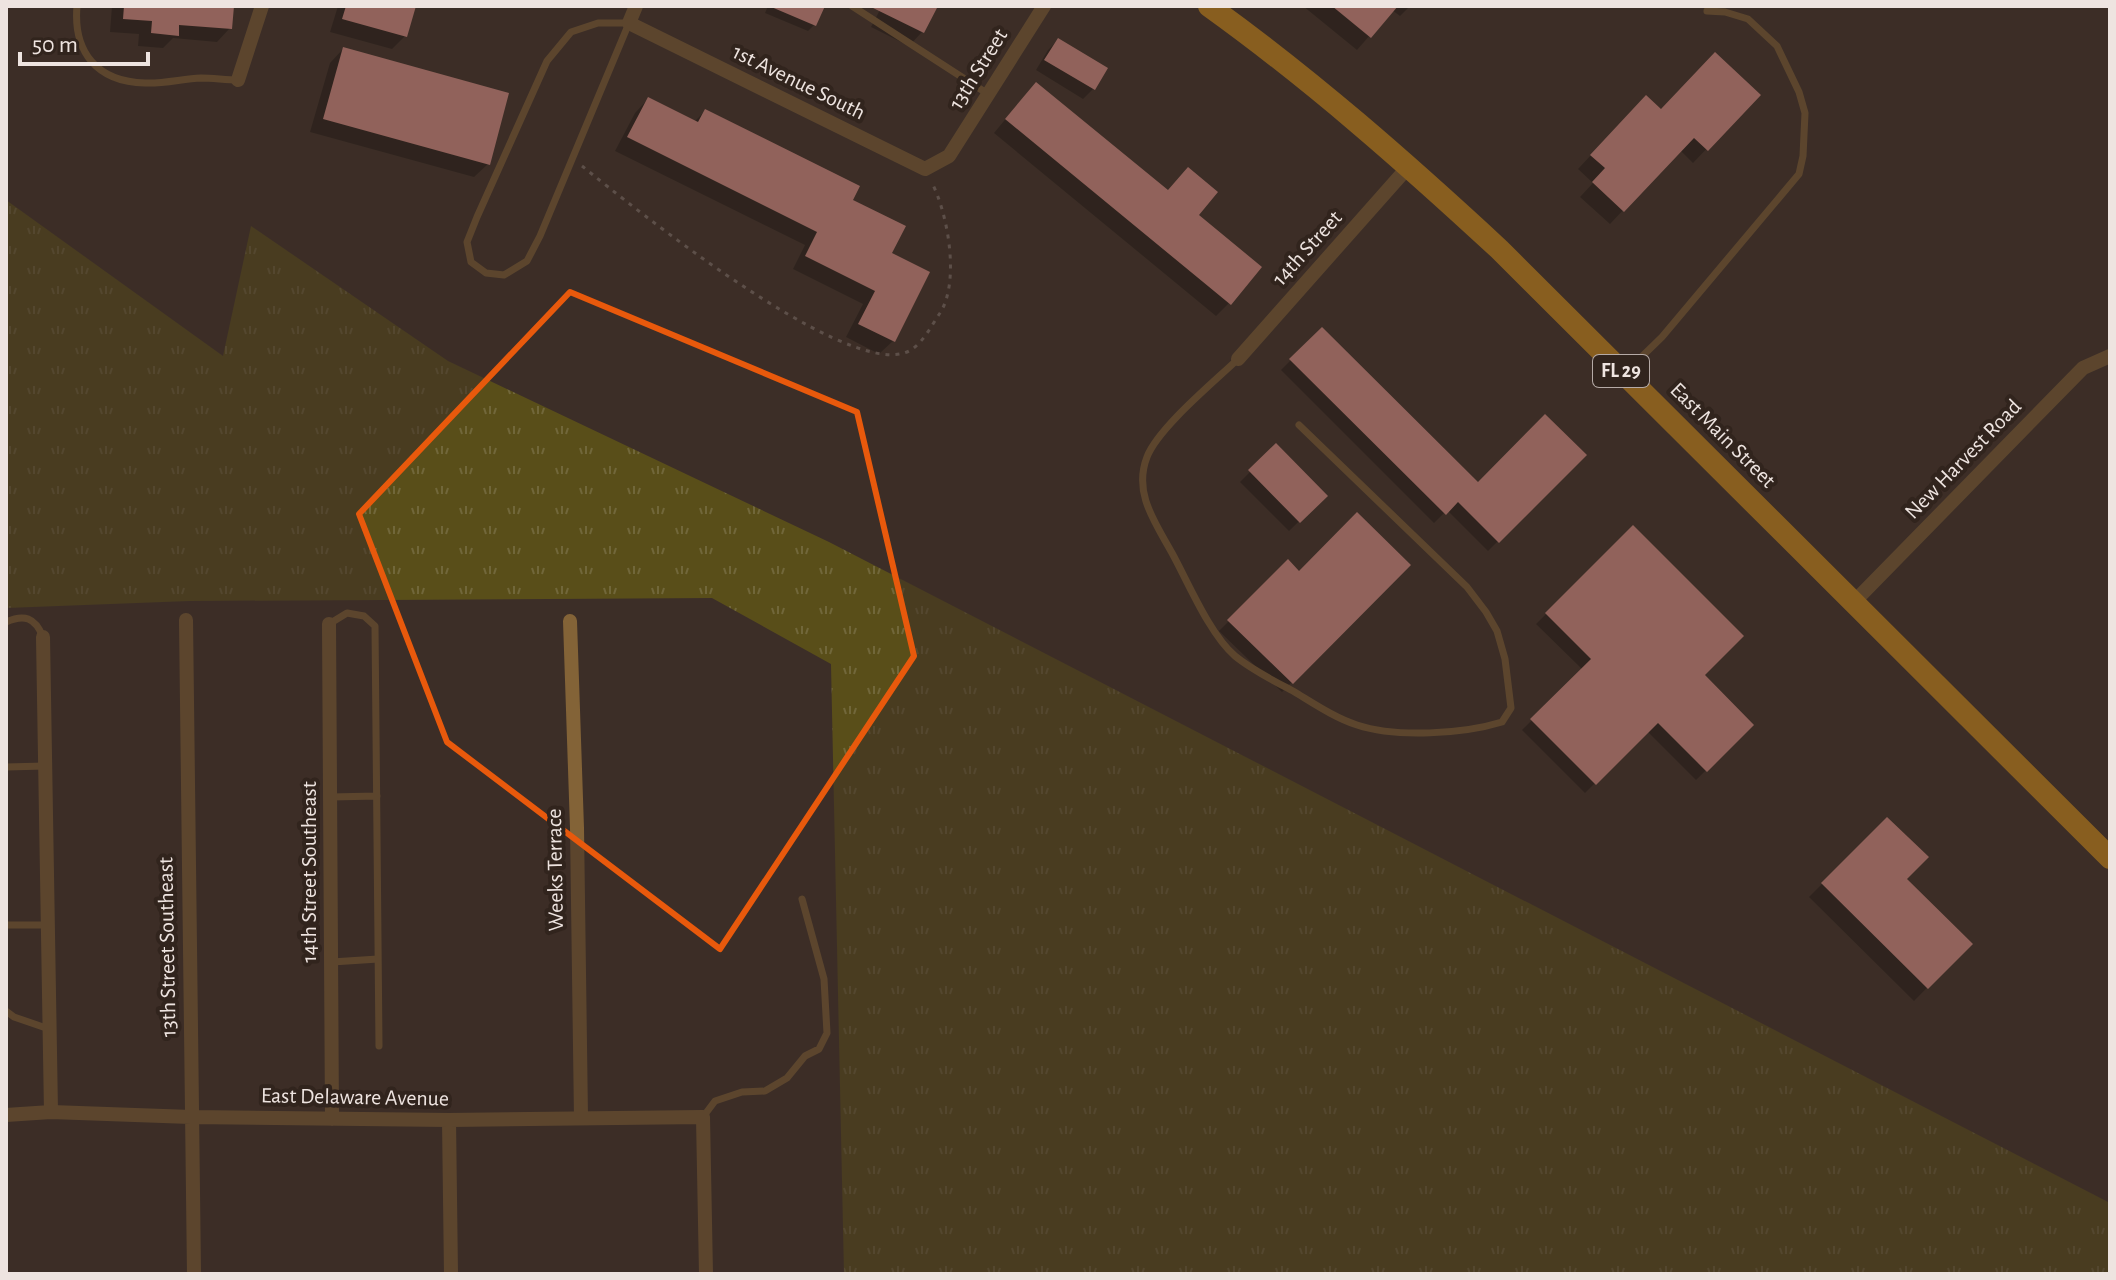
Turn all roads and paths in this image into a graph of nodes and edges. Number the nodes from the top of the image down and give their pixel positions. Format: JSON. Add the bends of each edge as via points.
{"nodes":[{"id":1,"x":77,"y":6,"type":"edge"},
{"id":2,"x":262,"y":6,"type":"edge"},
{"id":3,"x":636,"y":6,"type":"edge"},
{"id":4,"x":852,"y":6,"type":"edge"},
{"id":5,"x":1044,"y":6,"type":"edge"},
{"id":6,"x":1209,"y":6,"type":"edge"},
{"id":7,"x":1707,"y":11,"type":"dead end"},
{"id":8,"x":629,"y":23,"type":"junction"},
{"id":9,"x":238,"y":80,"type":"joint"},
{"id":10,"x":988,"y":94,"type":"junction"},
{"id":11,"x":573,"y":159,"type":"junction"},
{"id":12,"x":1409,"y":166,"type":"junction"},
{"id":13,"x":925,"y":169,"type":"junction"},
{"id":14,"x":2109,"y":354,"type":"edge"},
{"id":15,"x":1238,"y":359,"type":"joint"},
{"id":16,"x":1624,"y":373,"type":"junction"},
{"id":17,"x":1299,"y":425,"type":"dead end"},
{"id":18,"x":1854,"y":602,"type":"junction"},
{"id":19,"x":186,"y":620,"type":"dead end"},
{"id":20,"x":570,"y":621,"type":"dead end"},
{"id":21,"x":6,"y":622,"type":"edge"},
{"id":22,"x":329,"y":624,"type":"joint"},
{"id":23,"x":43,"y":637,"type":"joint"},
{"id":24,"x":45,"y":766,"type":"junction"},
{"id":25,"x":6,"y":767,"type":"edge"},
{"id":26,"x":377,"y":796,"type":"junction"},
{"id":27,"x":331,"y":797,"type":"junction"},
{"id":28,"x":2110,"y":858,"type":"edge"},
{"id":29,"x":802,"y":899,"type":"dead end"},
{"id":30,"x":6,"y":925,"type":"edge"},
{"id":31,"x":48,"y":925,"type":"junction"},
{"id":32,"x":378,"y":959,"type":"junction"},
{"id":33,"x":332,"y":962,"type":"junction"},
{"id":34,"x":6,"y":1011,"type":"edge"},
{"id":35,"x":49,"y":1029,"type":"junction"},
{"id":36,"x":379,"y":1046,"type":"dead end"},
{"id":37,"x":51,"y":1112,"type":"junction"},
{"id":38,"x":6,"y":1115,"type":"edge"},
{"id":39,"x":191,"y":1117,"type":"junction"},
{"id":40,"x":703,"y":1117,"type":"junction"},
{"id":41,"x":581,"y":1118,"type":"junction"},
{"id":42,"x":332,"y":1119,"type":"junction"},
{"id":43,"x":449,"y":1120,"type":"junction"},
{"id":44,"x":194,"y":1274,"type":"edge"},
{"id":45,"x":451,"y":1274,"type":"edge"},
{"id":46,"x":706,"y":1274,"type":"edge"}],
"edges":[{"from":1,"to":9,"type":"lane","via":[[84,52],[106,73],[145,83]]},
{"from":2,"to":9,"type":"street"},
{"from":3,"to":8,"type":"street"},
{"from":4,"to":10,"type":"lane"},
{"from":5,"to":10,"type":"street","name":"13th Street"},
{"from":6,"to":12,"type":"highway","name":"East Main Street","number":"FL 29","via":[[1280,57]]},
{"from":7,"to":16,"type":"lane","via":[[1748,19],[1777,46],[1805,113],[1799,174],[1662,337]]},
{"from":8,"to":11,"type":"lane"},
{"from":8,"to":11,"type":"lane","via":[[598,23],[571,32],[547,61],[467,242],[471,262],[486,273],[504,275],[527,261]]},
{"from":8,"to":13,"type":"street","name":"1st Avenue South"},
{"from":10,"to":13,"type":"street","name":"13th Street","via":[[949,156]]},
{"from":11,"to":13,"type":"path","via":[[735,281],[802,322],[855,348],[881,354],[904,353],[918,344],[944,306],[951,263],[948,235],[940,198]]},
{"from":12,"to":15,"type":"street","name":"14th Street"},
{"from":12,"to":16,"type":"highway","name":"East Main Street","number":"FL 29"},
{"from":14,"to":18,"type":"street","name":"New Harvest Road","via":[[2083,368]]},
{"from":15,"to":17,"type":"lane","via":[[1164,431],[1147,455],[1141,478],[1144,502],[1214,631],[1234,656],[1357,725],[1392,733],[1428,733],[1502,722],[1511,708],[1505,659],[1486,612],[1467,587]]},
{"from":16,"to":18,"type":"highway","name":"East Main Street","number":"FL 29"},
{"from":18,"to":28,"type":"highway","name":"East Main Street","number":"FL 29"},
{"from":19,"to":39,"type":"street","name":"13th Street Southeast"},
{"from":20,"to":41,"type":"street","name":"Weeks Terrace"},
{"from":21,"to":23,"type":"lane","via":[[31,620]]},
{"from":22,"to":26,"type":"lane","via":[[347,613],[364,616],[375,626]]},
{"from":22,"to":27,"type":"street","name":"14th Street Southeast"},
{"from":23,"to":24,"type":"street"},
{"from":24,"to":25,"type":"lane"},
{"from":24,"to":31,"type":"street"},
{"from":26,"to":27,"type":"lane"},
{"from":26,"to":32,"type":"lane"},
{"from":27,"to":33,"type":"street","name":"14th Street Southeast"},
{"from":29,"to":40,"type":"lane","via":[[824,979],[827,1033],[819,1049],[805,1056],[787,1078],[765,1091],[715,1101]]},
{"from":30,"to":31,"type":"lane"},
{"from":31,"to":35,"type":"street"},
{"from":32,"to":33,"type":"lane"},
{"from":32,"to":36,"type":"lane"},
{"from":33,"to":42,"type":"street","name":"14th Street Southeast"},
{"from":34,"to":35,"type":"lane"},
{"from":35,"to":37,"type":"street"},
{"from":37,"to":38,"type":"street","name":"East Delaware Avenue"},
{"from":37,"to":39,"type":"street","name":"East Delaware Avenue"},
{"from":39,"to":42,"type":"street","name":"East Delaware Avenue"},
{"from":39,"to":44,"type":"street","name":"13th Street Southeast"},
{"from":40,"to":41,"type":"street","name":"East Delaware Avenue"},
{"from":40,"to":46,"type":"street"},
{"from":41,"to":43,"type":"street","name":"East Delaware Avenue"},
{"from":42,"to":43,"type":"street","name":"East Delaware Avenue"},
{"from":43,"to":45,"type":"street"}]}
